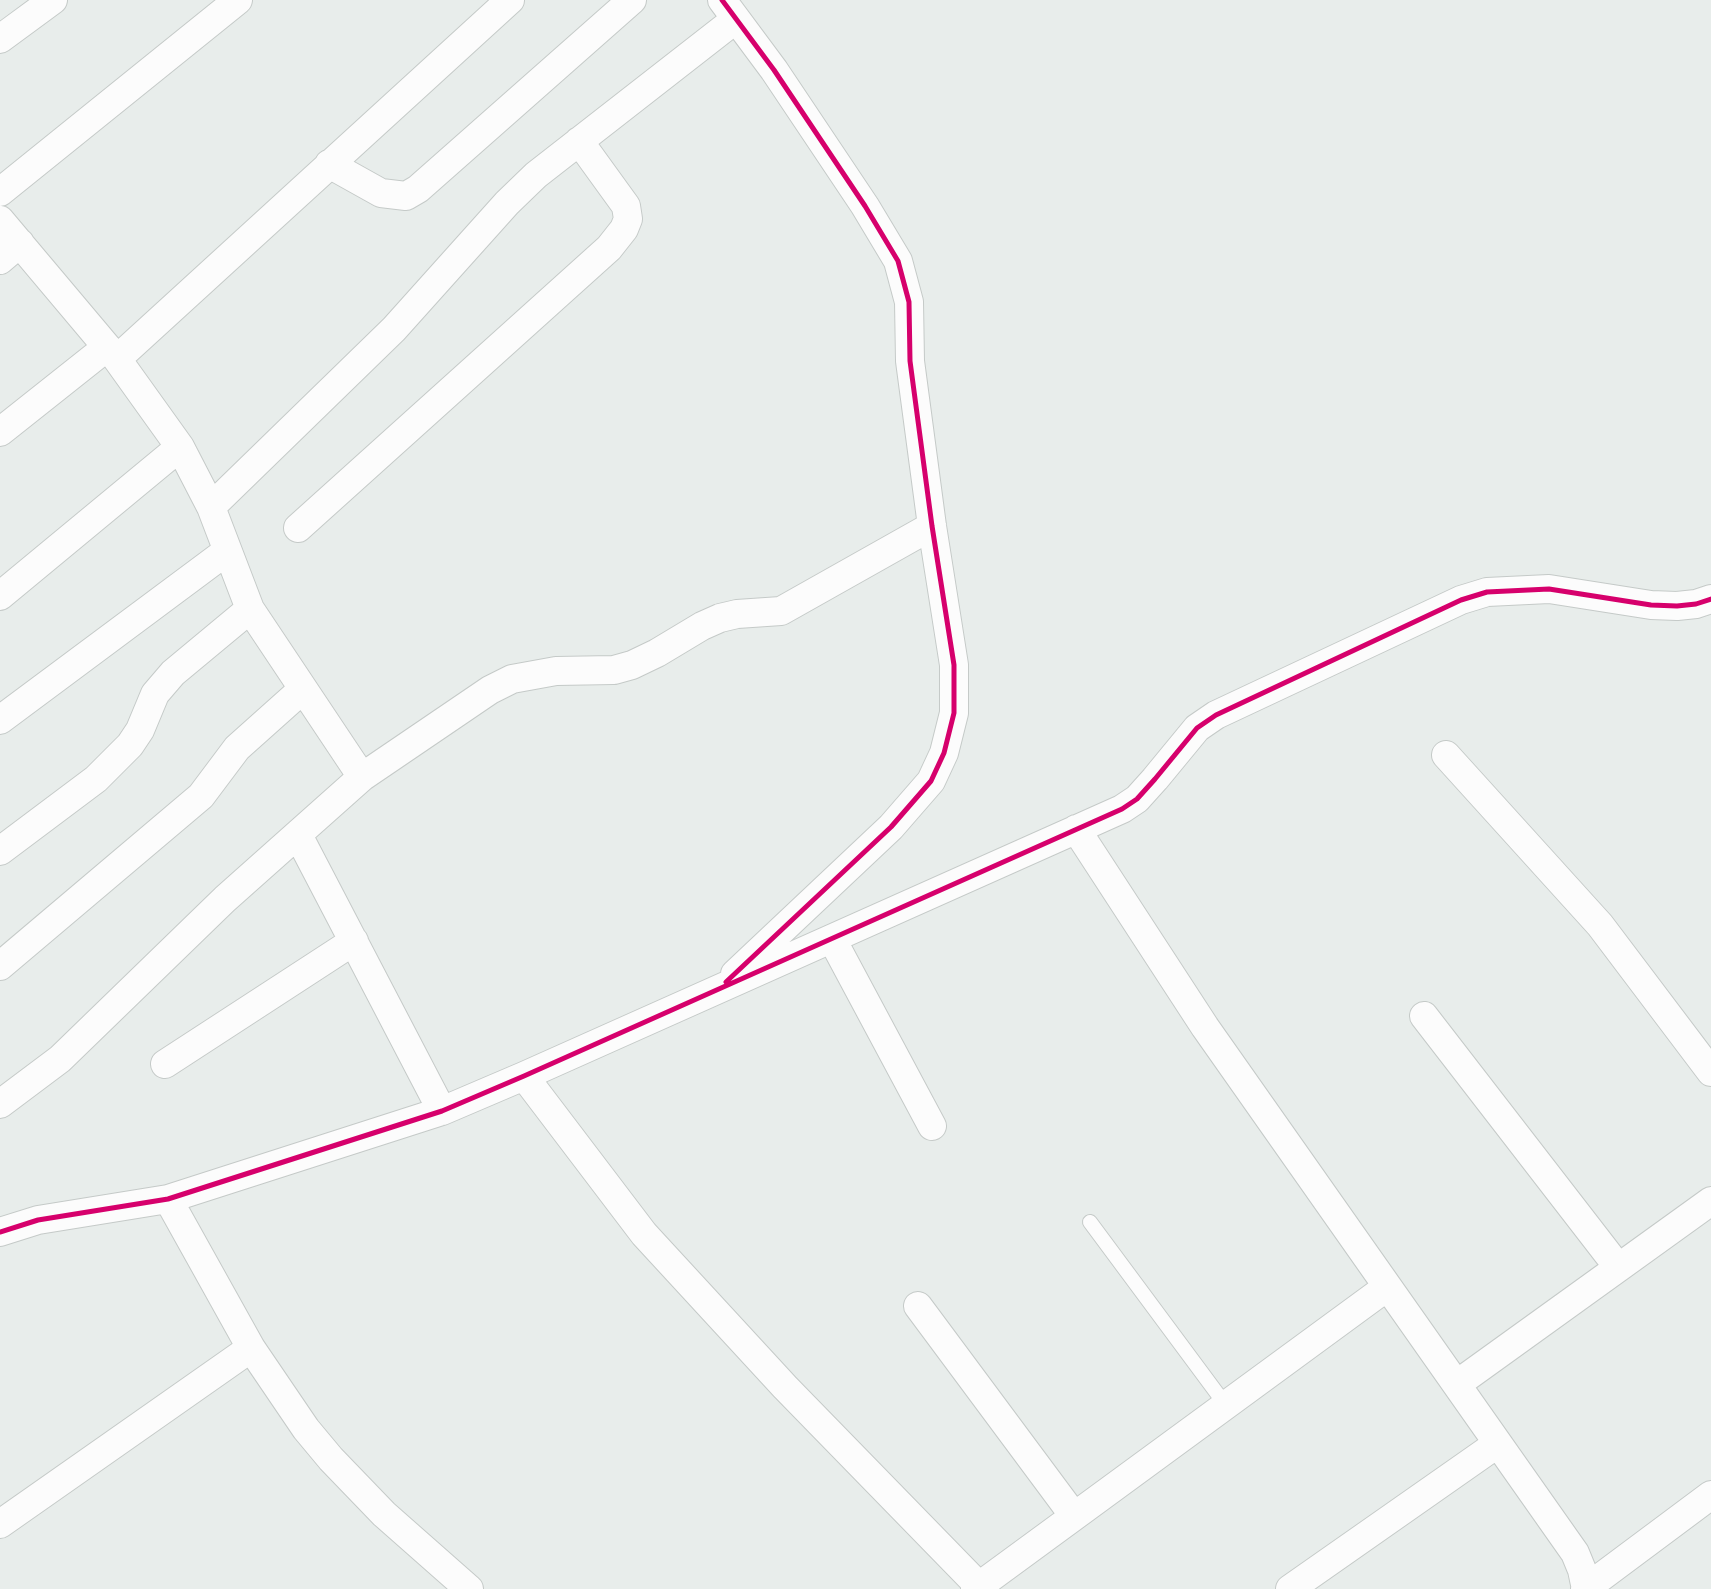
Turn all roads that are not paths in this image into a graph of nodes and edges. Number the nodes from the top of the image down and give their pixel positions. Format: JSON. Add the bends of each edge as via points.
{"nodes":[{"id":1,"x":53,"y":0,"type":"edge"},
{"id":2,"x":238,"y":0,"type":"edge"},
{"id":3,"x":510,"y":0,"type":"edge"},
{"id":4,"x":632,"y":0,"type":"edge"},
{"id":5,"x":729,"y":10,"type":"edge"},
{"id":6,"x":0,"y":39,"type":"edge"},
{"id":7,"x":579,"y":141,"type":"junction"},
{"id":8,"x":329,"y":164,"type":"junction"},
{"id":9,"x":0,"y":192,"type":"edge"},
{"id":10,"x":0,"y":220,"type":"edge"},
{"id":11,"x":10,"y":252,"type":"edge"},
{"id":12,"x":112,"y":353,"type":"junction"},
{"id":13,"x":0,"y":432,"type":"edge"},
{"id":14,"x":180,"y":447,"type":"junction"},
{"id":15,"x":211,"y":507,"type":"junction"},
{"id":16,"x":932,"y":526,"type":"junction"},
{"id":17,"x":298,"y":528,"type":"dead end"},
{"id":18,"x":227,"y":551,"type":"junction"},
{"id":19,"x":0,"y":596,"type":"edge"},
{"id":20,"x":1711,"y":599,"type":"edge"},
{"id":21,"x":250,"y":609,"type":"junction"},
{"id":22,"x":303,"y":689,"type":"junction"},
{"id":23,"x":0,"y":720,"type":"edge"},
{"id":24,"x":1446,"y":755,"type":"dead end"},
{"id":25,"x":362,"y":777,"type":"junction"},
{"id":26,"x":1076,"y":829,"type":"junction"},
{"id":27,"x":298,"y":835,"type":"junction"},
{"id":28,"x":0,"y":851,"type":"edge"},
{"id":29,"x":832,"y":939,"type":"junction"},
{"id":30,"x":354,"y":941,"type":"junction"},
{"id":31,"x":0,"y":966,"type":"edge"},
{"id":32,"x":719,"y":989,"type":"junction"},
{"id":33,"x":1424,"y":1016,"type":"dead end"},
{"id":34,"x":165,"y":1064,"type":"dead end"},
{"id":35,"x":1711,"y":1072,"type":"edge"},
{"id":36,"x":524,"y":1076,"type":"junction"},
{"id":37,"x":0,"y":1104,"type":"edge"},
{"id":38,"x":442,"y":1111,"type":"junction"},
{"id":39,"x":932,"y":1126,"type":"dead end"},
{"id":40,"x":168,"y":1199,"type":"junction"},
{"id":41,"x":1711,"y":1201,"type":"edge"},
{"id":42,"x":1090,"y":1222,"type":"dead end"},
{"id":43,"x":0,"y":1232,"type":"edge"},
{"id":44,"x":1618,"y":1267,"type":"junction"},
{"id":45,"x":1387,"y":1287,"type":"junction"},
{"id":46,"x":918,"y":1306,"type":"dead end"},
{"id":47,"x":251,"y":1348,"type":"junction"},
{"id":48,"x":1457,"y":1384,"type":"junction"},
{"id":49,"x":1225,"y":1404,"type":"junction"},
{"id":50,"x":1497,"y":1444,"type":"junction"},
{"id":51,"x":1711,"y":1495,"type":"edge"},
{"id":52,"x":1074,"y":1516,"type":"junction"},
{"id":53,"x":0,"y":1524,"type":"edge"},
{"id":54,"x":977,"y":1588,"type":"edge"},
{"id":55,"x":468,"y":1589,"type":"edge"},
{"id":56,"x":1290,"y":1589,"type":"edge"},
{"id":57,"x":1585,"y":1589,"type":"edge"}],
"edges":[{"from":1,"to":6,"type":"street"},
{"from":2,"to":9,"type":"street"},
{"from":3,"to":8,"type":"street"},
{"from":4,"to":8,"type":"street","via":[[418,189],[406,196],[381,193]]},
{"from":5,"to":7,"type":"street"},
{"from":5,"to":16,"type":"street","via":[[785,86],[898,261],[909,302],[910,361]]},
{"from":7,"to":15,"type":"street","via":[[507,203],[394,329]]},
{"from":7,"to":17,"type":"street","via":[[626,206],[628,219],[624,229],[609,248]]},
{"from":8,"to":12,"type":"street"},
{"from":10,"to":11,"type":"street"},
{"from":11,"to":12,"type":"street"},
{"from":12,"to":13,"type":"street"},
{"from":12,"to":14,"type":"street"},
{"from":14,"to":15,"type":"street"},
{"from":14,"to":19,"type":"street"},
{"from":15,"to":18,"type":"street"},
{"from":16,"to":25,"type":"street","via":[[781,611],[720,618],[657,653],[614,670],[556,671],[512,679],[490,690]]},
{"from":16,"to":32,"type":"street","via":[[954,665],[954,713],[944,753],[931,781],[891,827]]},
{"from":18,"to":21,"type":"street"},
{"from":18,"to":23,"type":"street"},
{"from":20,"to":26,"type":"street","via":[[1677,606],[1651,605],[1548,589],[1487,592],[1461,600],[1216,715],[1197,728],[1137,799]]},
{"from":21,"to":22,"type":"street"},
{"from":21,"to":28,"type":"street","via":[[173,672],[155,694],[130,745],[96,779]]},
{"from":22,"to":25,"type":"street"},
{"from":22,"to":31,"type":"street","via":[[237,748],[201,796]]},
{"from":24,"to":35,"type":"street","via":[[1600,925]]},
{"from":25,"to":27,"type":"street"},
{"from":26,"to":29,"type":"street"},
{"from":26,"to":45,"type":"street","via":[[1205,1027]]},
{"from":27,"to":30,"type":"street"},
{"from":27,"to":37,"type":"street","via":[[191,931],[60,1059]]},
{"from":29,"to":32,"type":"street"},
{"from":29,"to":39,"type":"street"},
{"from":30,"to":34,"type":"street"},
{"from":30,"to":38,"type":"street"},
{"from":32,"to":36,"type":"street"},
{"from":33,"to":44,"type":"street"},
{"from":36,"to":38,"type":"street"},
{"from":36,"to":54,"type":"street","via":[[644,1234]]},
{"from":38,"to":40,"type":"street"},
{"from":40,"to":43,"type":"street","via":[[38,1220]]},
{"from":40,"to":47,"type":"street"},
{"from":41,"to":44,"type":"street"},
{"from":42,"to":49,"type":"lane"},
{"from":44,"to":48,"type":"street"},
{"from":45,"to":48,"type":"street"},
{"from":45,"to":49,"type":"street"},
{"from":46,"to":52,"type":"street"},
{"from":47,"to":53,"type":"street"},
{"from":47,"to":55,"type":"street","via":[[306,1429],[331,1458],[384,1514]]},
{"from":48,"to":50,"type":"street"},
{"from":49,"to":52,"type":"street"},
{"from":50,"to":56,"type":"street"},
{"from":50,"to":57,"type":"street","via":[[1575,1553]]},
{"from":51,"to":57,"type":"street"},
{"from":52,"to":54,"type":"street"}]}
